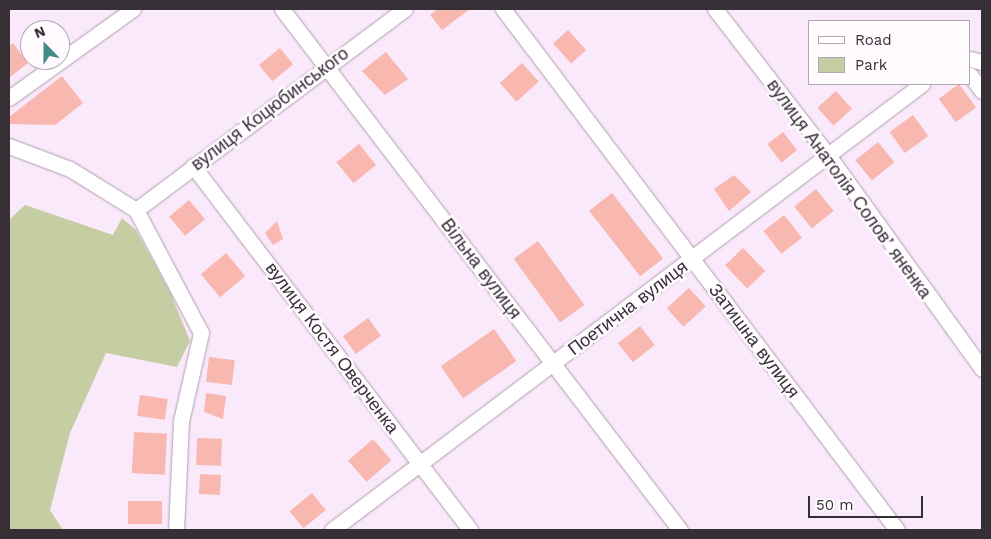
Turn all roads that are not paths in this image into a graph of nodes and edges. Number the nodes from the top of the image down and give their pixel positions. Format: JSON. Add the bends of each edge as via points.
{"nodes":[{"id":1,"x":133,"y":9,"type":"edge"},
{"id":2,"x":282,"y":9,"type":"edge"},
{"id":3,"x":405,"y":9,"type":"edge"},
{"id":4,"x":503,"y":9,"type":"edge"},
{"id":5,"x":714,"y":9,"type":"edge"},
{"id":6,"x":326,"y":66,"type":"junction"},
{"id":7,"x":971,"y":76,"type":"edge"},
{"id":8,"x":921,"y":85,"type":"edge"},
{"id":9,"x":982,"y":91,"type":"edge"},
{"id":10,"x":9,"y":98,"type":"edge"},
{"id":11,"x":9,"y":146,"type":"edge"},
{"id":12,"x":830,"y":158,"type":"junction"},
{"id":13,"x":193,"y":166,"type":"junction"},
{"id":14,"x":136,"y":210,"type":"junction"},
{"id":15,"x":692,"y":260,"type":"junction"},
{"id":16,"x":553,"y":364,"type":"junction"},
{"id":17,"x":982,"y":370,"type":"edge"},
{"id":18,"x":420,"y":465,"type":"junction"},
{"id":19,"x":176,"y":530,"type":"edge"},
{"id":20,"x":332,"y":530,"type":"edge"},
{"id":21,"x":470,"y":530,"type":"edge"},
{"id":22,"x":680,"y":530,"type":"edge"},
{"id":23,"x":897,"y":530,"type":"edge"}],
"edges":[{"from":1,"to":10,"type":"street"},
{"from":2,"to":6,"type":"street","name":"Вільна вулиця"},
{"from":3,"to":6,"type":"street","name":"вулиця Коцюбинського"},
{"from":4,"to":15,"type":"street","name":"Затишна вулиця"},
{"from":5,"to":12,"type":"street","name":"вулиця Анатолія Соловʼяненка"},
{"from":6,"to":13,"type":"street","name":"вулиця Коцюбинського"},
{"from":6,"to":16,"type":"street","name":"Вільна вулиця"},
{"from":7,"to":9,"type":"street"},
{"from":8,"to":12,"type":"street","name":"Поетична вулиця"},
{"from":11,"to":14,"type":"street","via":[[70,169]]},
{"from":12,"to":15,"type":"street","name":"Поетична вулиця"},
{"from":12,"to":17,"type":"street","name":"вулиця Анатолія Соловʼяненка"},
{"from":13,"to":14,"type":"street","name":"вулиця Коцюбинського"},
{"from":13,"to":18,"type":"street","name":"вулиця Костя Оверченка"},
{"from":14,"to":19,"type":"street","via":[[201,332],[181,421]]},
{"from":15,"to":16,"type":"street","name":"Поетична вулиця"},
{"from":15,"to":23,"type":"street","name":"Затишна вулиця"},
{"from":16,"to":18,"type":"street","name":"Поетична вулиця"},
{"from":16,"to":22,"type":"street","name":"Вільна вулиця"},
{"from":18,"to":20,"type":"street","name":"Поетична вулиця"},
{"from":18,"to":21,"type":"street","name":"вулиця Костя Оверченка"}]}
